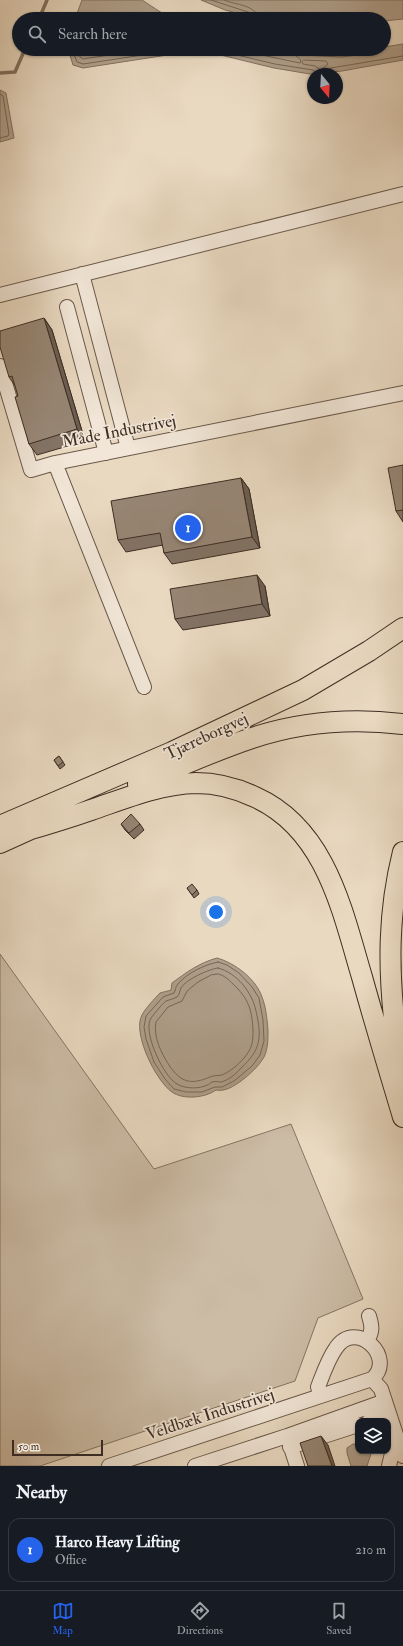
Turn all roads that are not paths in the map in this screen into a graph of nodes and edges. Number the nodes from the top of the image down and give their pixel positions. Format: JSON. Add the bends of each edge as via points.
{"nodes":[{"id":1,"x":403,"y":194,"type":"edge"},
{"id":2,"x":82,"y":274,"type":"junction"},
{"id":3,"x":0,"y":295,"type":"edge"},
{"id":4,"x":67,"y":307,"type":"dead end"},
{"id":5,"x":0,"y":366,"type":"edge"},
{"id":6,"x":403,"y":393,"type":"edge"},
{"id":7,"x":128,"y":448,"type":"junction"},
{"id":8,"x":106,"y":452,"type":"junction"},
{"id":9,"x":55,"y":463,"type":"junction"},
{"id":10,"x":403,"y":628,"type":"edge"},
{"id":11,"x":144,"y":687,"type":"dead end"},
{"id":12,"x":403,"y":711,"type":"edge"},
{"id":13,"x":403,"y":724,"type":"edge"},
{"id":14,"x":172,"y":752,"type":"junction"},
{"id":15,"x":0,"y":826,"type":"edge"},
{"id":16,"x":31,"y":829,"type":"junction"},
{"id":17,"x":0,"y":843,"type":"edge"},
{"id":18,"x":403,"y":852,"type":"edge"},
{"id":19,"x":403,"y":1078,"type":"edge"},
{"id":20,"x":403,"y":1117,"type":"edge"},
{"id":21,"x":369,"y":1316,"type":"dead end"},
{"id":22,"x":367,"y":1340,"type":"junction"},
{"id":23,"x":372,"y":1379,"type":"junction"},
{"id":24,"x":321,"y":1396,"type":"junction"},
{"id":25,"x":387,"y":1408,"type":"junction"},
{"id":26,"x":373,"y":1418,"type":"edge"},
{"id":27,"x":355,"y":1426,"type":"edge"},
{"id":28,"x":289,"y":1442,"type":"junction"},
{"id":29,"x":394,"y":1462,"type":"edge"},
{"id":30,"x":109,"y":1466,"type":"edge"},
{"id":31,"x":195,"y":1466,"type":"edge"},
{"id":32,"x":297,"y":1466,"type":"edge"}],
"edges":[{"from":1,"to":2,"type":"street"},
{"from":2,"to":3,"type":"street"},
{"from":2,"to":7,"type":"street"},
{"from":4,"to":8,"type":"street"},
{"from":5,"to":9,"type":"street","via":[[31,470]]},
{"from":6,"to":7,"type":"street","name":"Måde Industrivej"},
{"from":7,"to":8,"type":"street","name":"Måde Industrivej"},
{"from":8,"to":9,"type":"street","name":"Måde Industrivej"},
{"from":9,"to":11,"type":"street","name":"Måde Industrivej"},
{"from":10,"to":14,"type":"highway","name":"Tjæreborgvej","via":[[309,686]]},
{"from":12,"to":14,"type":"highway","via":[[378,708],[338,709],[299,714],[251,725]]},
{"from":13,"to":16,"type":"highway","via":[[329,722],[253,737]]},
{"from":14,"to":15,"type":"highway","name":"Tjæreborgvej"},
{"from":16,"to":17,"type":"highway"},
{"from":16,"to":20,"type":"highway","via":[[151,789],[197,783],[239,790],[263,800],[282,813],[315,849],[333,887]]},
{"from":18,"to":19,"type":"highway","via":[[393,896],[390,946],[390,988]]},
{"from":21,"to":22,"type":"street","via":[[372,1333]]},
{"from":22,"to":23,"type":"street","via":[[376,1350],[380,1362],[379,1371]]},
{"from":22,"to":24,"type":"street","via":[[350,1337],[336,1347],[318,1387]]},
{"from":23,"to":24,"type":"street","name":"Veldbæk Industrivej"},
{"from":23,"to":25,"type":"street","via":[[381,1389]]},
{"from":24,"to":30,"type":"street","name":"Veldbæk Industrivej"},
{"from":25,"to":26,"type":"street"},
{"from":25,"to":28,"type":"street"},
{"from":25,"to":29,"type":"street","via":[[396,1435]]},
{"from":27,"to":28,"type":"street"},
{"from":28,"to":31,"type":"street"},
{"from":28,"to":32,"type":"street"}]}
